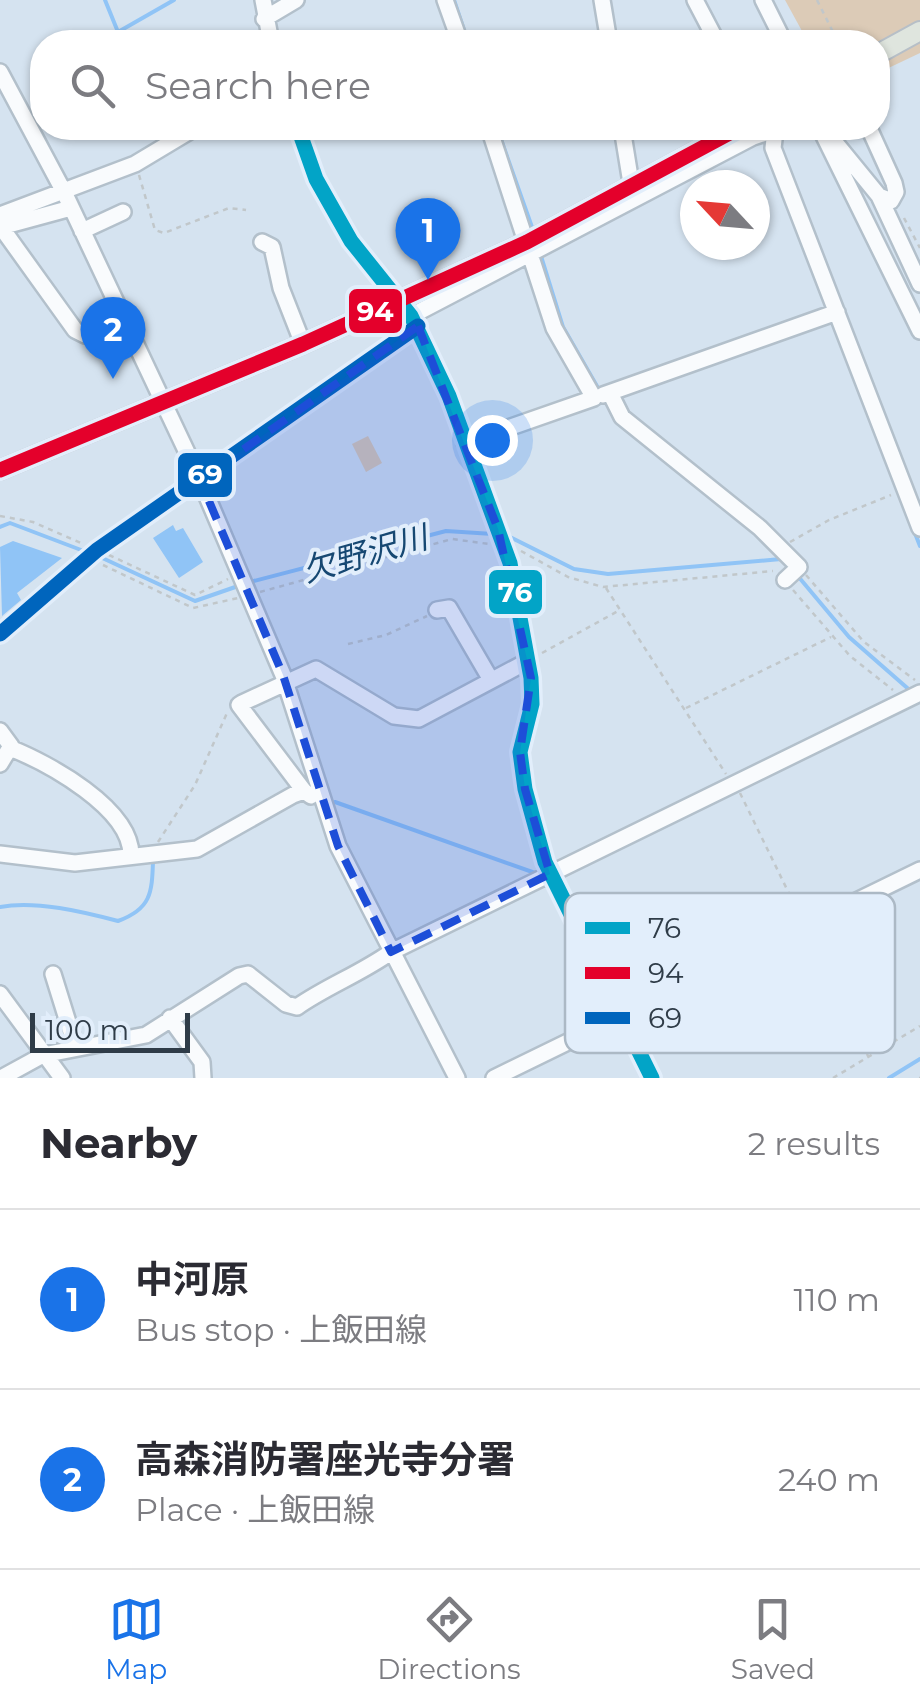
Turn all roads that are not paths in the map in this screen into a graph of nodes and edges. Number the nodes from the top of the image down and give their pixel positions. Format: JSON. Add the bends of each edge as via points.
{"nodes":[{"id":1,"x":263,"y":0,"type":"edge"},
{"id":2,"x":296,"y":0,"type":"edge"},
{"id":3,"x":445,"y":0,"type":"edge"},
{"id":4,"x":602,"y":0,"type":"edge"},
{"id":5,"x":696,"y":0,"type":"edge"},
{"id":6,"x":763,"y":0,"type":"edge"},
{"id":7,"x":264,"y":19,"type":"junction"},
{"id":8,"x":267,"y":30,"type":"edge"},
{"id":9,"x":456,"y":30,"type":"edge"},
{"id":10,"x":607,"y":30,"type":"edge"},
{"id":11,"x":711,"y":30,"type":"edge"},
{"id":12,"x":778,"y":30,"type":"edge"},
{"id":13,"x":920,"y":31,"type":"edge"},
{"id":14,"x":890,"y":47,"type":"edge"},
{"id":15,"x":0,"y":72,"type":"edge"},
{"id":16,"x":30,"y":128,"type":"edge"},
{"id":17,"x":36,"y":140,"type":"edge"},
{"id":18,"x":176,"y":140,"type":"edge"},
{"id":19,"x":302,"y":140,"type":"edge"},
{"id":20,"x":493,"y":140,"type":"edge"},
{"id":21,"x":624,"y":140,"type":"edge"},
{"id":22,"x":739,"y":140,"type":"edge"},
{"id":23,"x":765,"y":140,"type":"edge"},
{"id":24,"x":827,"y":140,"type":"edge"},
{"id":25,"x":833,"y":140,"type":"edge"},
{"id":26,"x":875,"y":140,"type":"edge"},
{"id":27,"x":630,"y":177,"type":"dead end"},
{"id":28,"x":64,"y":192,"type":"junction"},
{"id":29,"x":879,"y":196,"type":"junction"},
{"id":30,"x":72,"y":208,"type":"junction"},
{"id":31,"x":123,"y":212,"type":"dead end"},
{"id":32,"x":0,"y":215,"type":"edge"},
{"id":33,"x":82,"y":230,"type":"junction"},
{"id":34,"x":262,"y":242,"type":"dead end"},
{"id":35,"x":528,"y":247,"type":"junction"},
{"id":36,"x":920,"y":284,"type":"edge"},
{"id":37,"x":837,"y":312,"type":"junction"},
{"id":38,"x":410,"y":314,"type":"junction"},
{"id":39,"x":125,"y":317,"type":"junction"},
{"id":40,"x":920,"y":331,"type":"edge"},
{"id":41,"x":302,"y":344,"type":"junction"},
{"id":42,"x":602,"y":395,"type":"junction"},
{"id":43,"x":162,"y":400,"type":"junction"},
{"id":44,"x":465,"y":443,"type":"junction"},
{"id":45,"x":0,"y":470,"type":"edge"},
{"id":46,"x":200,"y":480,"type":"junction"},
{"id":47,"x":920,"y":528,"type":"edge"},
{"id":48,"x":791,"y":575,"type":"road end"},
{"id":49,"x":437,"y":610,"type":"road end"},
{"id":50,"x":0,"y":634,"type":"edge"},
{"id":51,"x":528,"y":662,"type":"junction"},
{"id":52,"x":491,"y":680,"type":"junction"},
{"id":53,"x":285,"y":682,"type":"junction"},
{"id":54,"x":914,"y":696,"type":"edge"},
{"id":55,"x":0,"y":731,"type":"edge"},
{"id":56,"x":10,"y":748,"type":"junction"},
{"id":57,"x":0,"y":764,"type":"edge"},
{"id":58,"x":311,"y":793,"type":"junction"},
{"id":59,"x":0,"y":854,"type":"edge"},
{"id":60,"x":132,"y":855,"type":"junction"},
{"id":61,"x":920,"y":870,"type":"edge"},
{"id":62,"x":550,"y":874,"type":"junction"},
{"id":63,"x":873,"y":893,"type":"edge"},
{"id":64,"x":565,"y":904,"type":"edge"},
{"id":65,"x":391,"y":952,"type":"junction"},
{"id":66,"x":53,"y":974,"type":"dead end"},
{"id":67,"x":0,"y":994,"type":"edge"},
{"id":68,"x":170,"y":1018,"type":"junction"},
{"id":69,"x":565,"y":1044,"type":"edge"},
{"id":70,"x":76,"y":1048,"type":"junction"},
{"id":71,"x":640,"y":1053,"type":"edge"},
{"id":72,"x":43,"y":1055,"type":"junction"},
{"id":73,"x":2,"y":1078,"type":"edge"},
{"id":74,"x":62,"y":1078,"type":"edge"},
{"id":75,"x":204,"y":1078,"type":"edge"},
{"id":76,"x":457,"y":1078,"type":"edge"},
{"id":77,"x":494,"y":1078,"type":"edge"},
{"id":78,"x":652,"y":1078,"type":"edge"}],
"edges":[{"from":1,"to":7,"type":"street"},
{"from":2,"to":7,"type":"street"},
{"from":3,"to":9,"type":"street"},
{"from":4,"to":10,"type":"street"},
{"from":5,"to":11,"type":"street"},
{"from":6,"to":12,"type":"street"},
{"from":7,"to":8,"type":"street"},
{"from":13,"to":14,"type":"main road"},
{"from":15,"to":16,"type":"street"},
{"from":17,"to":28,"type":"street"},
{"from":18,"to":28,"type":"street"},
{"from":19,"to":38,"type":"street","via":[[351,241]]},
{"from":20,"to":35,"type":"street"},
{"from":21,"to":27,"type":"street"},
{"from":22,"to":35,"type":"main road"},
{"from":23,"to":37,"type":"street"},
{"from":24,"to":40,"type":"street"},
{"from":25,"to":29,"type":"street"},
{"from":26,"to":29,"type":"street","via":[[896,192],[891,201]]},
{"from":28,"to":30,"type":"street"},
{"from":28,"to":32,"type":"street"},
{"from":29,"to":36,"type":"street"},
{"from":30,"to":33,"type":"street"},
{"from":30,"to":39,"type":"street","via":[[1,227],[75,330],[85,335]]},
{"from":31,"to":33,"type":"street"},
{"from":33,"to":39,"type":"street"},
{"from":34,"to":41,"type":"street","via":[[272,246]]},
{"from":35,"to":38,"type":"main road"},
{"from":35,"to":42,"type":"street","via":[[554,328]]},
{"from":37,"to":42,"type":"street"},
{"from":37,"to":47,"type":"street"},
{"from":38,"to":41,"type":"main road"},
{"from":38,"to":44,"type":"street"},
{"from":38,"to":46,"type":"street"},
{"from":39,"to":43,"type":"street"},
{"from":41,"to":43,"type":"main road"},
{"from":42,"to":44,"type":"street"},
{"from":42,"to":48,"type":"street","via":[[780,547]]},
{"from":43,"to":45,"type":"main road"},
{"from":43,"to":46,"type":"street"},
{"from":44,"to":51,"type":"street","via":[[501,536]]},
{"from":46,"to":50,"type":"street","via":[[93,553]]},
{"from":46,"to":53,"type":"street"},
{"from":49,"to":52,"type":"street","via":[[448,608]]},
{"from":51,"to":52,"type":"street"},
{"from":51,"to":62,"type":"street","via":[[532,704],[520,752]]},
{"from":52,"to":53,"type":"street","via":[[419,720],[394,716],[316,670]]},
{"from":53,"to":58,"type":"street"},
{"from":53,"to":58,"type":"street","via":[[239,705]]},
{"from":54,"to":62,"type":"street"},
{"from":55,"to":56,"type":"street"},
{"from":56,"to":57,"type":"street"},
{"from":56,"to":60,"type":"street","via":[[116,814]]},
{"from":58,"to":60,"type":"street","via":[[274,799],[197,848]]},
{"from":58,"to":65,"type":"street"},
{"from":59,"to":60,"type":"street","via":[[75,863]]},
{"from":61,"to":63,"type":"street"},
{"from":62,"to":64,"type":"street"},
{"from":62,"to":65,"type":"street"},
{"from":65,"to":68,"type":"street","via":[[297,1007],[248,974]]},
{"from":65,"to":76,"type":"street"},
{"from":66,"to":70,"type":"street"},
{"from":67,"to":72,"type":"street"},
{"from":68,"to":70,"type":"street","via":[[146,1034]]},
{"from":68,"to":75,"type":"street","via":[[202,1062]]},
{"from":69,"to":77,"type":"street"},
{"from":70,"to":72,"type":"street"},
{"from":71,"to":78,"type":"street"},
{"from":72,"to":73,"type":"street"},
{"from":72,"to":74,"type":"street"}]}
